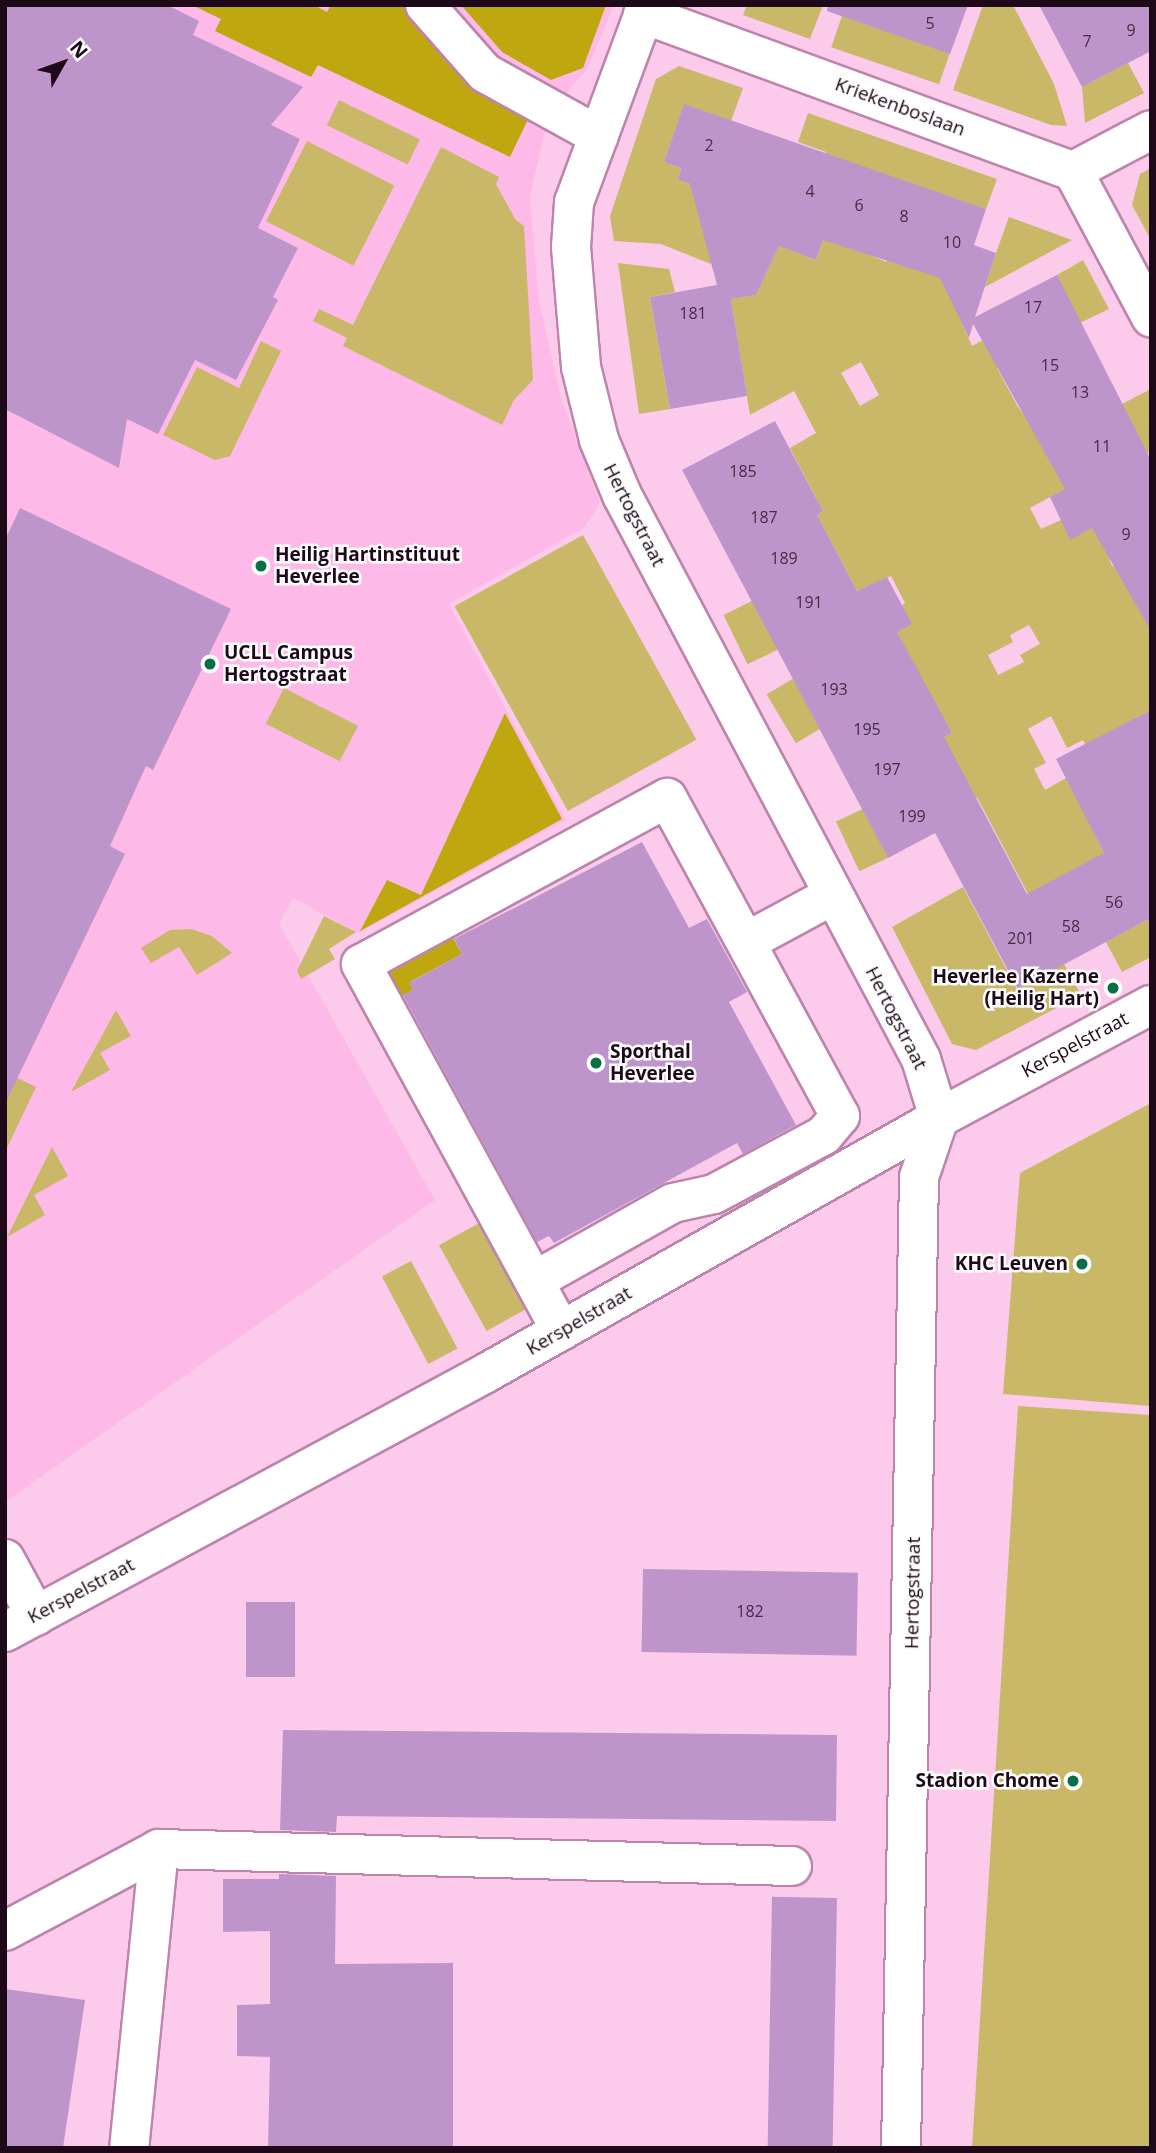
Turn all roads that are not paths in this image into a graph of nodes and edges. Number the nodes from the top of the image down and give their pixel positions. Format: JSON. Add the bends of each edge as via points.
{"nodes":[{"id":1,"x":425,"y":5,"type":"edge"},
{"id":2,"x":645,"y":10,"type":"edge"},
{"id":3,"x":1151,"y":130,"type":"edge"},
{"id":4,"x":599,"y":136,"type":"junction"},
{"id":5,"x":1073,"y":171,"type":"junction"},
{"id":6,"x":1151,"y":317,"type":"edge"},
{"id":7,"x":833,"y":895,"type":"junction"},
{"id":8,"x":746,"y":942,"type":"junction"},
{"id":9,"x":1151,"y":1005,"type":"edge"},
{"id":10,"x":939,"y":1118,"type":"junction"},
{"id":11,"x":602,"y":1245,"type":"junction"},
{"id":12,"x":534,"y":1281,"type":"junction"},
{"id":13,"x":628,"y":1293,"type":"junction"},
{"id":14,"x":561,"y":1331,"type":"junction"},
{"id":15,"x":5,"y":1559,"type":"edge"},
{"id":16,"x":20,"y":1624,"type":"edge"},
{"id":17,"x":159,"y":1849,"type":"junction"},
{"id":18,"x":792,"y":1866,"type":"dead end"},
{"id":19,"x":5,"y":1931,"type":"edge"},
{"id":20,"x":129,"y":2148,"type":"edge"},
{"id":21,"x":901,"y":2148,"type":"edge"}],
"edges":[{"from":1,"to":4,"type":"street","via":[[485,72]]},
{"from":2,"to":4,"type":"street","name":"Hertogstraat"},
{"from":2,"to":5,"type":"street","name":"Kriekenboslaan"},
{"from":3,"to":5,"type":"street"},
{"from":4,"to":7,"type":"street","name":"Hertogstraat","via":[[574,202],[571,247],[581,367],[599,440],[622,495]]},
{"from":5,"to":6,"type":"street"},
{"from":7,"to":8,"type":"street"},
{"from":7,"to":10,"type":"street","name":"Hertogstraat","via":[[921,1059]]},
{"from":8,"to":11,"type":"street","via":[[840,1116],[812,1142],[714,1194],[673,1203]]},
{"from":8,"to":12,"type":"street","via":[[667,798],[361,964]]},
{"from":9,"to":10,"type":"street","name":"Kerspelstraat"},
{"from":10,"to":13,"type":"street","name":"Kerspelstraat"},
{"from":10,"to":21,"type":"street","name":"Hertogstraat","via":[[919,1177]]},
{"from":11,"to":12,"type":"street"},
{"from":11,"to":13,"type":"street"},
{"from":12,"to":14,"type":"street"},
{"from":13,"to":14,"type":"street","name":"Kerspelstraat"},
{"from":14,"to":16,"type":"street","name":"Kerspelstraat"},
{"from":15,"to":16,"type":"street"},
{"from":17,"to":18,"type":"street"},
{"from":17,"to":19,"type":"street"},
{"from":17,"to":20,"type":"street"}]}
